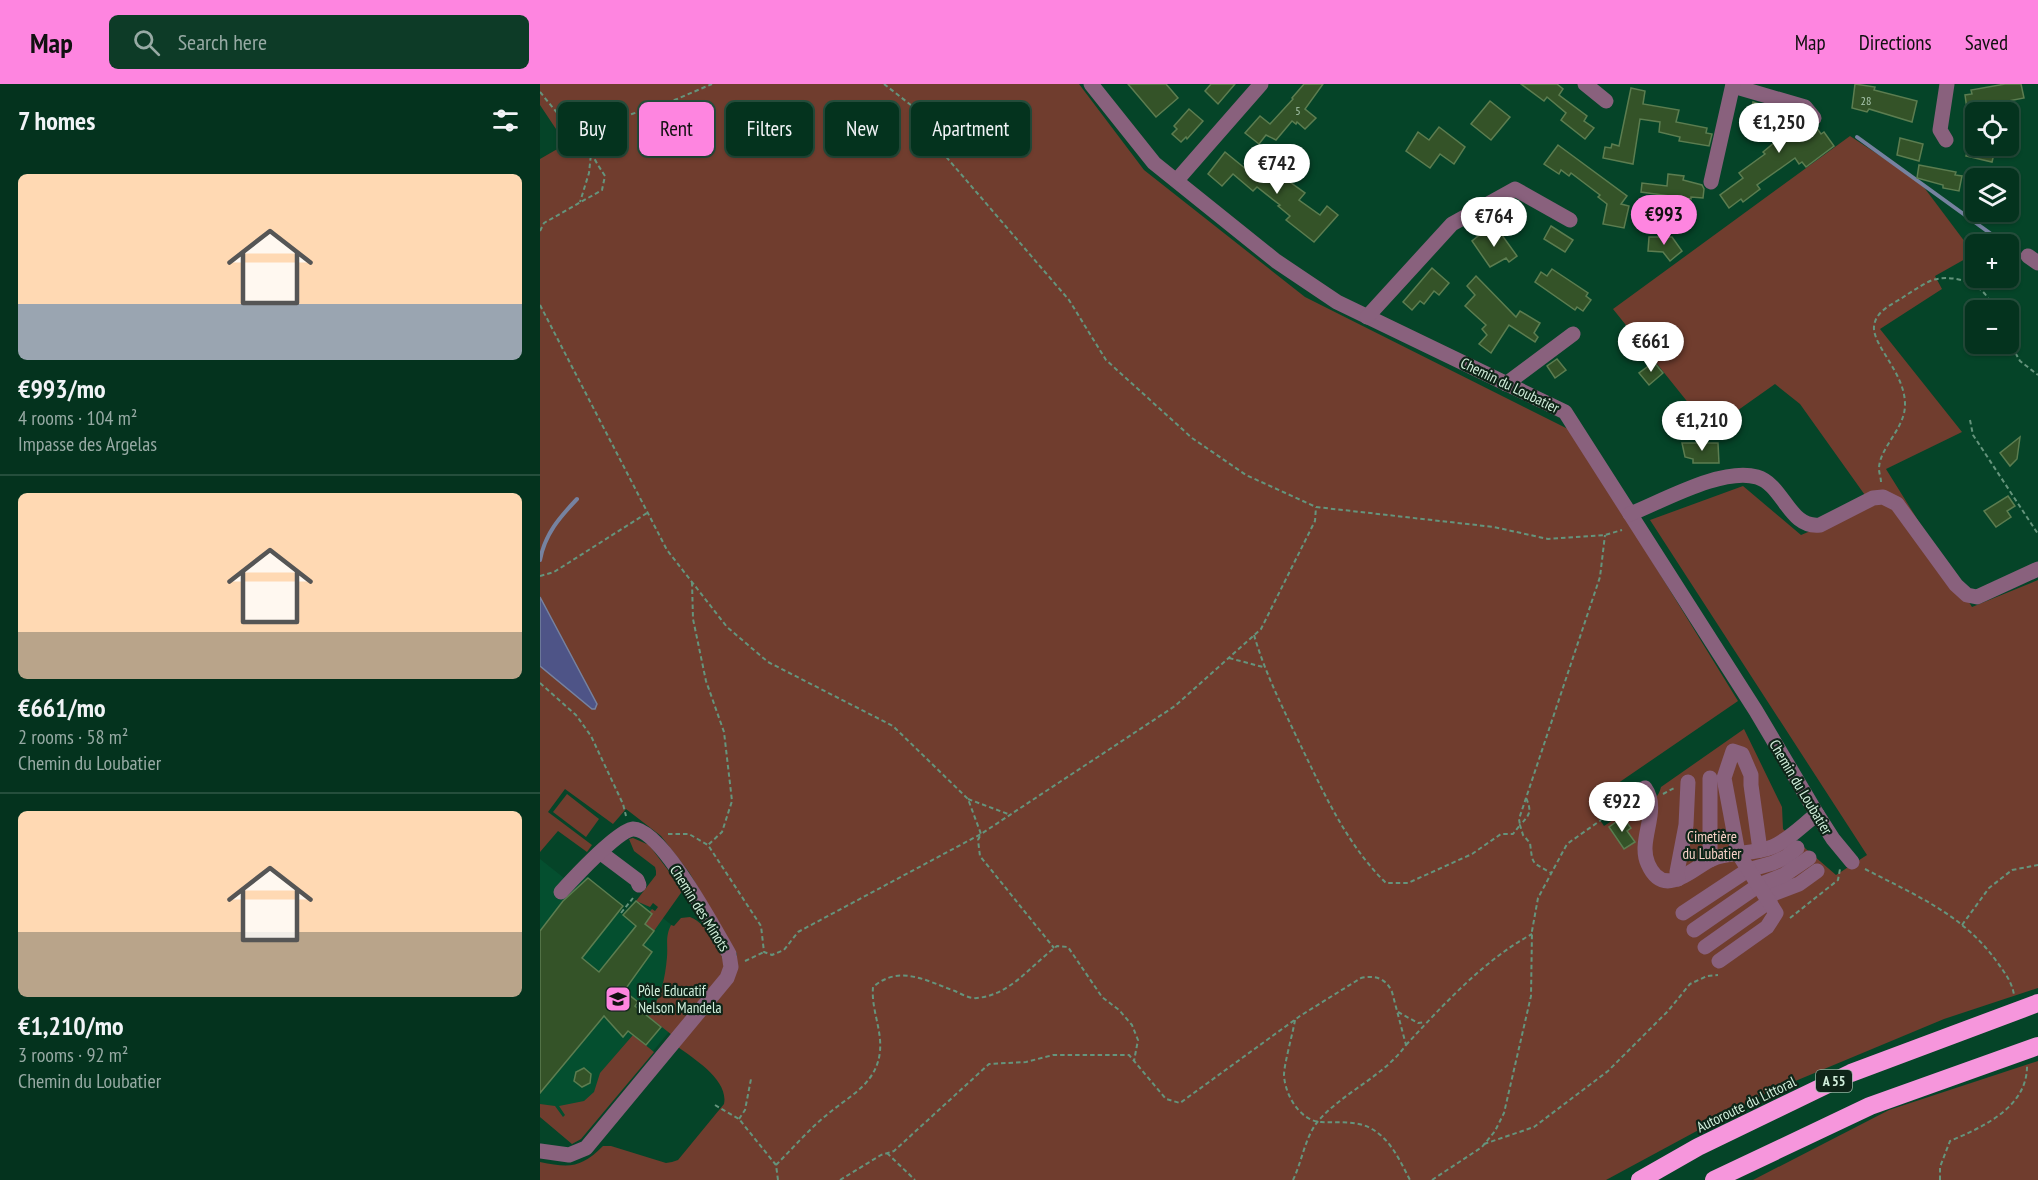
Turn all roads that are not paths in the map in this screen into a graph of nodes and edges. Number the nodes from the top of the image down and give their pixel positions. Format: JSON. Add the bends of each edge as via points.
{"nodes":[{"id":1,"x":1091,"y":84,"type":"edge"},
{"id":2,"x":1260,"y":84,"type":"edge"},
{"id":3,"x":1585,"y":84,"type":"edge"},
{"id":4,"x":1947,"y":84,"type":"edge"},
{"id":5,"x":1733,"y":85,"type":"edge"},
{"id":6,"x":1606,"y":101,"type":"dead end"},
{"id":7,"x":1814,"y":118,"type":"dead end"},
{"id":8,"x":1946,"y":140,"type":"dead end"},
{"id":9,"x":1177,"y":180,"type":"junction"},
{"id":10,"x":1711,"y":182,"type":"dead end"},
{"id":11,"x":1570,"y":220,"type":"dead end"},
{"id":12,"x":1367,"y":317,"type":"junction"},
{"id":13,"x":1573,"y":334,"type":"dead end"},
{"id":14,"x":1506,"y":384,"type":"junction"},
{"id":15,"x":1633,"y":520,"type":"junction"},
{"id":16,"x":2038,"y":569,"type":"edge"},
{"id":17,"x":1710,"y":778,"type":"dead end"},
{"id":18,"x":1688,"y":782,"type":"dead end"},
{"id":19,"x":1645,"y":788,"type":"dead end"},
{"id":20,"x":1817,"y":814,"type":"junction"},
{"id":21,"x":1760,"y":850,"type":"junction"},
{"id":22,"x":601,"y":853,"type":"junction"},
{"id":23,"x":1738,"y":853,"type":"junction"},
{"id":24,"x":1849,"y":859,"type":"road end"},
{"id":25,"x":1710,"y":860,"type":"junction"},
{"id":26,"x":1748,"y":870,"type":"junction"},
{"id":27,"x":1678,"y":879,"type":"junction"},
{"id":28,"x":639,"y":885,"type":"road end"},
{"id":29,"x":561,"y":892,"type":"dead end"},
{"id":30,"x":1765,"y":894,"type":"junction"},
{"id":31,"x":1683,"y":914,"type":"dead end"},
{"id":32,"x":1695,"y":930,"type":"dead end"},
{"id":33,"x":1705,"y":946,"type":"dead end"},
{"id":34,"x":1721,"y":967,"type":"road end"},
{"id":35,"x":2037,"y":1003,"type":"edge"},
{"id":36,"x":2038,"y":1046,"type":"edge"},
{"id":37,"x":540,"y":1151,"type":"edge"},
{"id":38,"x":1640,"y":1180,"type":"edge"},
{"id":39,"x":1714,"y":1180,"type":"edge"}],
"edges":[{"from":1,"to":9,"type":"street","name":"Chemin du Loubatier","via":[[1154,163]]},
{"from":2,"to":9,"type":"street"},
{"from":3,"to":6,"type":"street"},
{"from":4,"to":8,"type":"street","via":[[1940,130]]},
{"from":5,"to":7,"type":"street","via":[[1805,106]]},
{"from":5,"to":10,"type":"street"},
{"from":9,"to":12,"type":"street","name":"Chemin du Loubatier","via":[[1276,261]]},
{"from":11,"to":12,"type":"street","via":[[1515,189],[1452,224]]},
{"from":12,"to":14,"type":"street","name":"Chemin du Loubatier"},
{"from":13,"to":14,"type":"street"},
{"from":14,"to":15,"type":"street","name":"Chemin du Loubatier","via":[[1565,412]]},
{"from":15,"to":16,"type":"street","via":[[1711,480],[1749,476],[1765,480],[1802,522],[1812,526],[1865,500],[1883,497],[1897,504],[1967,595],[1977,597]]},
{"from":15,"to":20,"type":"street","name":"Chemin du Loubatier"},
{"from":17,"to":25,"type":"street"},
{"from":18,"to":27,"type":"street"},
{"from":19,"to":27,"type":"street","via":[[1652,800],[1645,843],[1647,863],[1653,874],[1662,879]]},
{"from":20,"to":21,"type":"street","via":[[1779,844]]},
{"from":20,"to":24,"type":"street","name":"Chemin du Loubatier"},
{"from":21,"to":23,"type":"street"},
{"from":21,"to":23,"type":"street","via":[[1752,776],[1742,754],[1733,751],[1724,778]]},
{"from":22,"to":28,"type":"street"},
{"from":22,"to":29,"type":"street"},
{"from":22,"to":37,"type":"street","name":"Chemin des Minots","via":[[627,830],[639,830],[656,843],[682,875],[729,954],[731,967],[727,978],[586,1148],[568,1155]]},
{"from":23,"to":25,"type":"street"},
{"from":23,"to":26,"type":"street"},
{"from":25,"to":27,"type":"street"},
{"from":26,"to":30,"type":"street"},
{"from":26,"to":30,"type":"street","via":[[1786,857],[1808,859],[1799,884]]},
{"from":26,"to":31,"type":"street"},
{"from":30,"to":32,"type":"street"},
{"from":30,"to":33,"type":"street"},
{"from":30,"to":34,"type":"street","via":[[1776,913],[1774,920]]},
{"from":35,"to":38,"type":"highway","name":"Autoroute du Littoral","number":"A 55","via":[[1851,1073]]},
{"from":36,"to":39,"type":"highway","number":"A 55","via":[[1870,1106]]}]}
